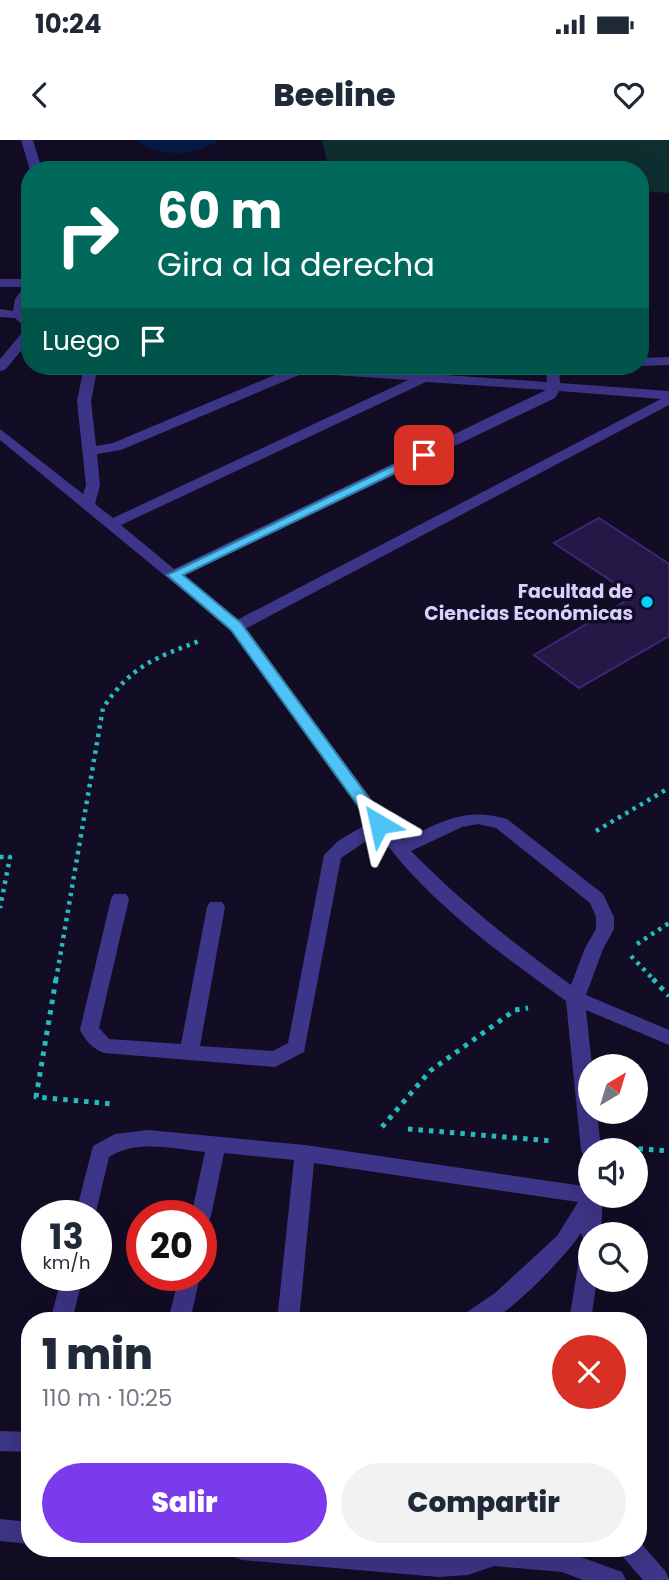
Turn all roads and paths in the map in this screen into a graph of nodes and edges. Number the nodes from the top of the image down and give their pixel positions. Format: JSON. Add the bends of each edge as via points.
{"nodes":[{"id":1,"x":27,"y":140,"type":"edge"},
{"id":2,"x":33,"y":161,"type":"edge"},
{"id":3,"x":0,"y":283,"type":"edge"},
{"id":4,"x":21,"y":285,"type":"edge"},
{"id":5,"x":21,"y":299,"type":"edge"},
{"id":6,"x":0,"y":313,"type":"edge"},
{"id":7,"x":19,"y":315,"type":"joint"},
{"id":8,"x":21,"y":342,"type":"edge"},
{"id":9,"x":669,"y":360,"type":"edge"},
{"id":10,"x":649,"y":361,"type":"edge"},
{"id":11,"x":0,"y":367,"type":"edge"},
{"id":12,"x":89,"y":375,"type":"edge"},
{"id":13,"x":288,"y":375,"type":"edge"},
{"id":14,"x":375,"y":375,"type":"edge"},
{"id":15,"x":553,"y":375,"type":"edge"},
{"id":16,"x":423,"y":379,"type":"junction"},
{"id":17,"x":554,"y":388,"type":"junction"},
{"id":18,"x":669,"y":398,"type":"edge"},
{"id":19,"x":0,"y":433,"type":"edge"},
{"id":20,"x":88,"y":451,"type":"junction"},
{"id":21,"x":87,"y":506,"type":"junction"},
{"id":22,"x":110,"y":525,"type":"junction"},
{"id":23,"x":173,"y":575,"type":"junction"},
{"id":24,"x":236,"y":626,"type":"junction"},
{"id":25,"x":669,"y":788,"type":"edge"},
{"id":26,"x":379,"y":824,"type":"junction"},
{"id":27,"x":596,"y":831,"type":"dead end"},
{"id":28,"x":399,"y":849,"type":"junction"},
{"id":29,"x":0,"y":857,"type":"edge"},
{"id":30,"x":120,"y":899,"type":"dead end"},
{"id":31,"x":216,"y":907,"type":"dead end"},
{"id":32,"x":0,"y":908,"type":"edge"},
{"id":33,"x":669,"y":923,"type":"edge"},
{"id":34,"x":669,"y":996,"type":"edge"},
{"id":35,"x":575,"y":998,"type":"junction"},
{"id":36,"x":669,"y":1038,"type":"edge"},
{"id":37,"x":189,"y":1053,"type":"junction"},
{"id":38,"x":382,"y":1127,"type":"dead end"},
{"id":39,"x":590,"y":1138,"type":"edge"},
{"id":40,"x":216,"y":1145,"type":"junction"},
{"id":41,"x":305,"y":1153,"type":"junction"},
{"id":42,"x":578,"y":1194,"type":"edge"},
{"id":43,"x":89,"y":1200,"type":"edge"},
{"id":44,"x":204,"y":1200,"type":"edge"},
{"id":45,"x":585,"y":1208,"type":"edge"},
{"id":46,"x":68,"y":1291,"type":"edge"},
{"id":47,"x":186,"y":1291,"type":"edge"},
{"id":48,"x":584,"y":1292,"type":"edge"},
{"id":49,"x":63,"y":1312,"type":"edge"},
{"id":50,"x":181,"y":1312,"type":"edge"},
{"id":51,"x":289,"y":1312,"type":"edge"},
{"id":52,"x":485,"y":1312,"type":"edge"},
{"id":53,"x":581,"y":1312,"type":"edge"},
{"id":54,"x":0,"y":1441,"type":"edge"},
{"id":55,"x":21,"y":1442,"type":"edge"},
{"id":56,"x":0,"y":1530,"type":"edge"},
{"id":57,"x":21,"y":1532,"type":"edge"},
{"id":58,"x":345,"y":1557,"type":"edge"},
{"id":59,"x":400,"y":1557,"type":"edge"},
{"id":60,"x":484,"y":1557,"type":"edge"},
{"id":61,"x":530,"y":1557,"type":"edge"},
{"id":62,"x":638,"y":1557,"type":"edge"},
{"id":63,"x":410,"y":1562,"type":"junction"},
{"id":64,"x":614,"y":1580,"type":"edge"},
{"id":65,"x":658,"y":1580,"type":"edge"}],
"edges":[{"from":1,"to":2,"type":"lane"},
{"from":3,"to":4,"type":"lane"},
{"from":5,"to":7,"type":"lane"},
{"from":6,"to":7,"type":"lane"},
{"from":8,"to":11,"type":"lane"},
{"from":9,"to":10,"type":"lane"},
{"from":12,"to":20,"type":"lane","via":[[84,401]]},
{"from":13,"to":20,"type":"lane","via":[[116,447]]},
{"from":14,"to":16,"type":"lane"},
{"from":15,"to":17,"type":"lane"},
{"from":16,"to":17,"type":"lane"},
{"from":16,"to":22,"type":"lane"},
{"from":17,"to":18,"type":"lane"},
{"from":17,"to":23,"type":"lane","via":[[550,394]]},
{"from":18,"to":24,"type":"lane"},
{"from":19,"to":21,"type":"lane"},
{"from":20,"to":21,"type":"lane","via":[[93,485]]},
{"from":21,"to":22,"type":"lane"},
{"from":22,"to":23,"type":"lane"},
{"from":23,"to":24,"type":"lane"},
{"from":24,"to":26,"type":"lane"},
{"from":25,"to":27,"type":"path"},
{"from":26,"to":28,"type":"lane"},
{"from":26,"to":37,"type":"lane","via":[[333,855],[297,1047],[275,1059]]},
{"from":28,"to":35,"type":"lane","via":[[513,954]]},
{"from":28,"to":35,"type":"lane","via":[[458,822],[478,818],[501,823],[597,899],[605,929]]},
{"from":29,"to":32,"type":"path","via":[[10,857]]},
{"from":30,"to":37,"type":"lane","via":[[89,1030],[104,1046]]},
{"from":31,"to":37,"type":"lane"},
{"from":33,"to":34,"type":"path","via":[[626,951]]},
{"from":35,"to":36,"type":"lane"},
{"from":35,"to":38,"type":"path","via":[[515,1010],[430,1071]]},
{"from":35,"to":39,"type":"lane"},
{"from":40,"to":41,"type":"lane"},
{"from":40,"to":43,"type":"lane","via":[[148,1138],[115,1142],[100,1152]]},
{"from":40,"to":44,"type":"lane"},
{"from":41,"to":42,"type":"lane"},
{"from":41,"to":51,"type":"lane"},
{"from":45,"to":52,"type":"lane","via":[[564,1242]]},
{"from":46,"to":49,"type":"lane"},
{"from":47,"to":50,"type":"lane"},
{"from":48,"to":53,"type":"lane"},
{"from":54,"to":55,"type":"lane"},
{"from":56,"to":57,"type":"lane"},
{"from":58,"to":63,"type":"lane"},
{"from":59,"to":63,"type":"lane"},
{"from":60,"to":63,"type":"lane","via":[[457,1566]]},
{"from":61,"to":64,"type":"lane","via":[[562,1562]]},
{"from":62,"to":65,"type":"lane"}]}
